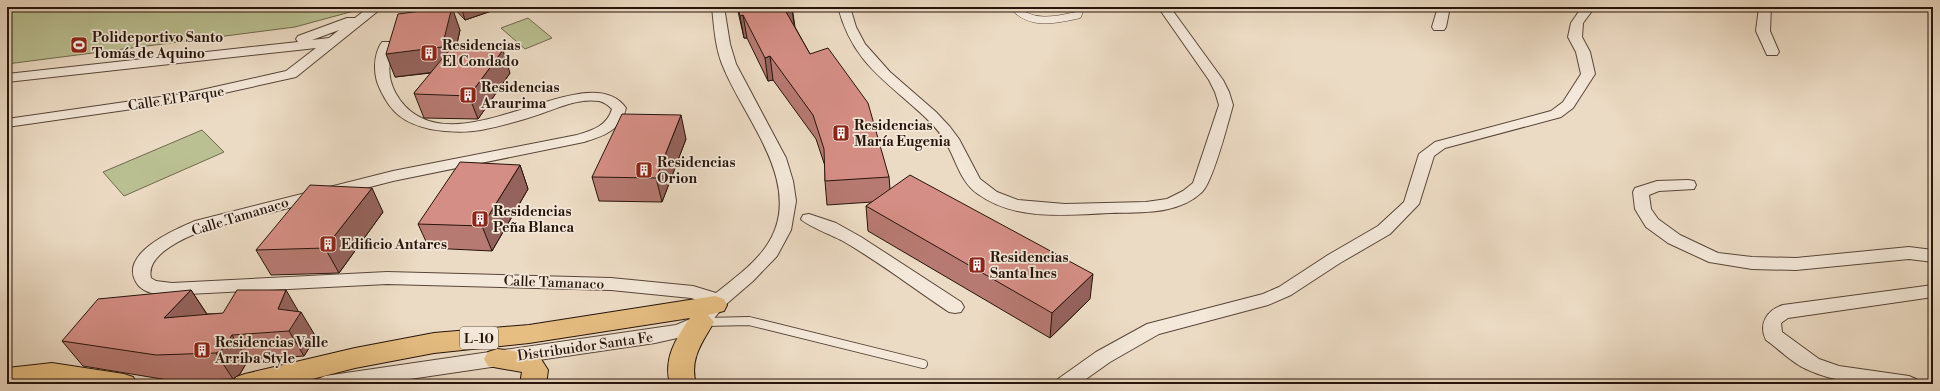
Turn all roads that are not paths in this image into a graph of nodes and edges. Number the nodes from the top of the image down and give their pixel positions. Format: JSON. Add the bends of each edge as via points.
{"nodes":[{"id":1,"x":377,"y":7,"type":"edge"},
{"id":2,"x":718,"y":7,"type":"edge"},
{"id":3,"x":844,"y":7,"type":"edge"},
{"id":4,"x":1014,"y":7,"type":"edge"},
{"id":5,"x":1081,"y":7,"type":"edge"},
{"id":6,"x":1164,"y":7,"type":"edge"},
{"id":7,"x":1444,"y":7,"type":"edge"},
{"id":8,"x":1589,"y":7,"type":"edge"},
{"id":9,"x":1765,"y":7,"type":"edge"},
{"id":10,"x":363,"y":17,"type":"junction"},
{"id":11,"x":1439,"y":27,"type":"dead end"},
{"id":12,"x":334,"y":42,"type":"junction"},
{"id":13,"x":386,"y":46,"type":"dead end"},
{"id":14,"x":267,"y":50,"type":"junction"},
{"id":15,"x":1772,"y":52,"type":"dead end"},
{"id":16,"x":7,"y":78,"type":"edge"},
{"id":17,"x":7,"y":123,"type":"edge"},
{"id":18,"x":1688,"y":185,"type":"dead end"},
{"id":19,"x":809,"y":219,"type":"dead end"},
{"id":20,"x":1933,"y":256,"type":"edge"},
{"id":21,"x":1933,"y":291,"type":"edge"},
{"id":22,"x":955,"y":307,"type":"dead end"},
{"id":23,"x":712,"y":309,"type":"junction"},
{"id":24,"x":497,"y":359,"type":"junction"},
{"id":25,"x":923,"y":364,"type":"dead end"},
{"id":26,"x":7,"y":378,"type":"edge"},
{"id":27,"x":124,"y":384,"type":"edge"},
{"id":28,"x":245,"y":384,"type":"edge"},
{"id":29,"x":325,"y":384,"type":"edge"},
{"id":30,"x":533,"y":384,"type":"edge"},
{"id":31,"x":683,"y":384,"type":"edge"},
{"id":32,"x":1065,"y":384,"type":"edge"},
{"id":33,"x":1909,"y":384,"type":"edge"}],
"edges":[{"from":1,"to":10,"type":"street"},
{"from":2,"to":23,"type":"street","name":"Distribuidor Santa Fe","via":[[722,44],[729,64],[778,158],[788,201],[783,230],[771,252]]},
{"from":3,"to":6,"type":"street","via":[[849,26],[866,54],[878,69],[945,130],[958,150],[970,178],[980,189],[1005,202],[1065,209],[1152,207],[1182,199],[1200,185],[1226,105],[1224,93]]},
{"from":4,"to":5,"type":"lane","via":[[1026,17],[1052,19],[1078,15]]},
{"from":7,"to":11,"type":"street"},
{"from":8,"to":32,"type":"street","via":[[1578,23],[1575,37],[1584,52],[1588,74],[1568,105],[1556,114],[1440,145],[1427,154],[1411,204],[1384,230],[1334,258],[1285,291],[1268,299],[1154,329],[1104,357]]},
{"from":9,"to":15,"type":"street","via":[[1763,31]]},
{"from":10,"to":12,"type":"street","name":"Calle El Parque"},
{"from":10,"to":14,"type":"street"},
{"from":12,"to":14,"type":"street"},
{"from":12,"to":17,"type":"street","name":"Calle El Parque","via":[[291,74],[272,80],[188,97]]},
{"from":13,"to":23,"type":"street","name":"Calle Tamanaco","via":[[381,68],[387,90],[408,117],[435,127],[478,127],[574,98],[589,97],[604,97],[614,101],[619,108],[618,117],[613,124],[598,133],[579,139],[386,178],[197,228],[176,236],[150,255],[142,269],[143,280],[158,288],[172,289],[387,278],[611,284],[693,292]]},
{"from":14,"to":16,"type":"street"},
{"from":18,"to":20,"type":"street","via":[[1657,186],[1641,192],[1643,209],[1652,223],[1674,239],[1715,258],[1752,263],[1796,264],[1909,253]]},
{"from":19,"to":22,"type":"street","via":[[855,241]]},
{"from":21,"to":33,"type":"street","via":[[1783,312],[1772,321],[1773,335],[1812,364],[1838,373]]},
{"from":23,"to":24,"type":"street","name":"Distribuidor Santa Fe","via":[[679,331]]},
{"from":23,"to":25,"type":"lane","via":[[749,321]]},
{"from":23,"to":28,"type":"highway","number":"L-10","via":[[528,334],[434,343],[355,358]]},
{"from":23,"to":31,"type":"highway","via":[[688,342],[682,357],[679,369]]},
{"from":24,"to":29,"type":"street","name":"Distribuidor Santa Fe"},
{"from":24,"to":30,"type":"highway","number":"L-10","via":[[530,363],[535,370]]},
{"from":26,"to":27,"type":"highway","via":[[52,372]]}]}
